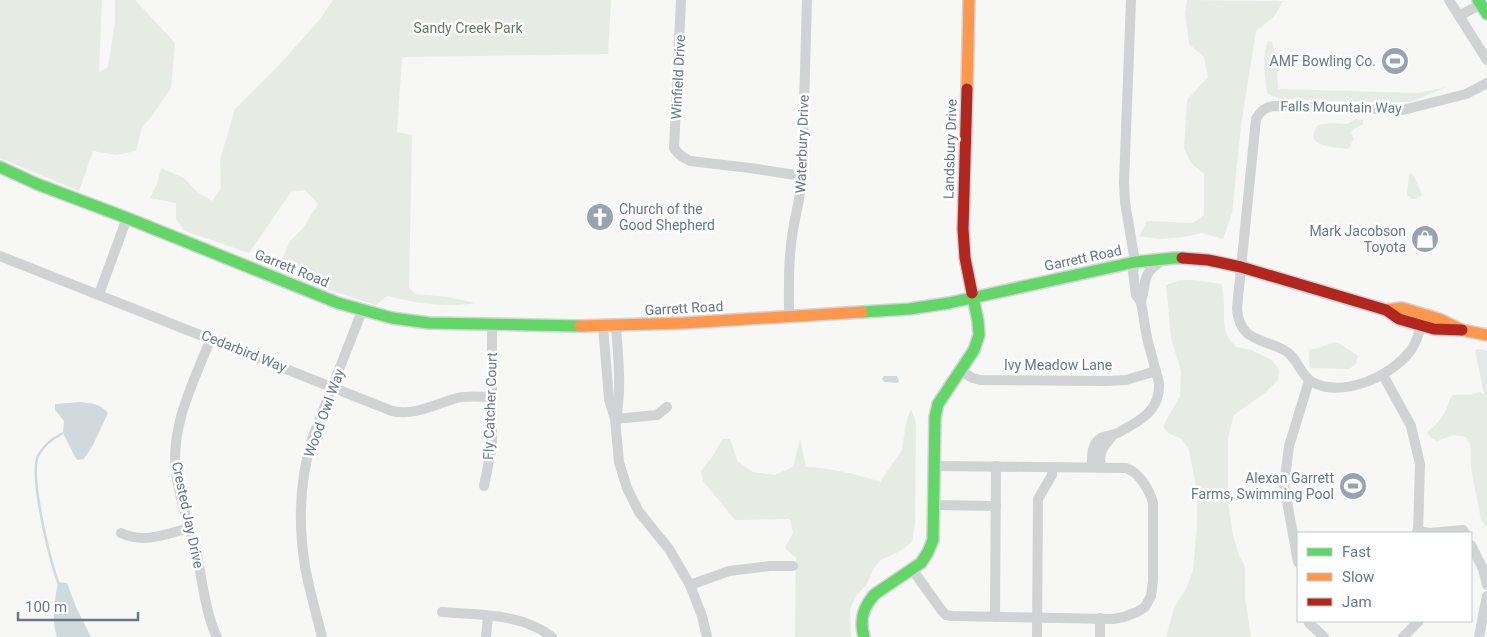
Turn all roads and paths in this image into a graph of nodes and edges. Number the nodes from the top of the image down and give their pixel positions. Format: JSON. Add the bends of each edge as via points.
{"nodes":[{"id":1,"x":681,"y":0,"type":"edge"},
{"id":2,"x":807,"y":0,"type":"edge"},
{"id":3,"x":969,"y":0,"type":"edge"},
{"id":4,"x":1131,"y":0,"type":"edge"},
{"id":5,"x":1449,"y":0,"type":"edge"},
{"id":6,"x":1483,"y":6,"type":"edge"},
{"id":7,"x":1459,"y":16,"type":"junction"},
{"id":8,"x":1487,"y":60,"type":"edge"},
{"id":9,"x":1487,"y":84,"type":"edge"},
{"id":10,"x":0,"y":168,"type":"edge"},
{"id":11,"x":802,"y":176,"type":"junction"},
{"id":12,"x":127,"y":218,"type":"junction"},
{"id":13,"x":0,"y":256,"type":"edge"},
{"id":14,"x":1164,"y":258,"type":"junction"},
{"id":15,"x":1135,"y":262,"type":"junction"},
{"id":16,"x":1241,"y":267,"type":"junction"},
{"id":17,"x":98,"y":294,"type":"junction"},
{"id":18,"x":974,"y":298,"type":"junction"},
{"id":19,"x":1141,"y":302,"type":"junction"},
{"id":20,"x":1386,"y":310,"type":"junction"},
{"id":21,"x":362,"y":311,"type":"junction"},
{"id":22,"x":789,"y":316,"type":"junction"},
{"id":23,"x":492,"y":325,"type":"junction"},
{"id":24,"x":1421,"y":325,"type":"junction"},
{"id":25,"x":603,"y":326,"type":"junction"},
{"id":26,"x":616,"y":326,"type":"junction"},
{"id":27,"x":1462,"y":330,"type":"junction"},
{"id":28,"x":1487,"y":335,"type":"edge"},
{"id":29,"x":211,"y":338,"type":"junction"},
{"id":30,"x":960,"y":371,"type":"junction"},
{"id":31,"x":1156,"y":371,"type":"junction"},
{"id":32,"x":1383,"y":375,"type":"junction"},
{"id":33,"x":1309,"y":381,"type":"junction"},
{"id":34,"x":332,"y":386,"type":"junction"},
{"id":35,"x":492,"y":397,"type":"junction"},
{"id":36,"x":667,"y":407,"type":"dead end"},
{"id":37,"x":615,"y":419,"type":"junction"},
{"id":38,"x":934,"y":466,"type":"junction"},
{"id":39,"x":996,"y":466,"type":"junction"},
{"id":40,"x":1052,"y":466,"type":"junction"},
{"id":41,"x":1096,"y":467,"type":"junction"},
{"id":42,"x":484,"y":486,"type":"dead end"},
{"id":43,"x":934,"y":505,"type":"junction"},
{"id":44,"x":996,"y":506,"type":"junction"},
{"id":45,"x":189,"y":528,"type":"junction"},
{"id":46,"x":1417,"y":532,"type":"edge"},
{"id":47,"x":1441,"y":532,"type":"edge"},
{"id":48,"x":1464,"y":532,"type":"edge"},
{"id":49,"x":121,"y":533,"type":"dead end"},
{"id":50,"x":1472,"y":548,"type":"edge"},
{"id":51,"x":1297,"y":556,"type":"edge"},
{"id":52,"x":793,"y":566,"type":"dead end"},
{"id":53,"x":912,"y":569,"type":"junction"},
{"id":54,"x":690,"y":585,"type":"junction"},
{"id":55,"x":1487,"y":585,"type":"edge"},
{"id":56,"x":1487,"y":596,"type":"edge"},
{"id":57,"x":442,"y":612,"type":"dead end"},
{"id":58,"x":488,"y":616,"type":"junction"},
{"id":59,"x":995,"y":617,"type":"junction"},
{"id":60,"x":1037,"y":618,"type":"junction"},
{"id":61,"x":1100,"y":618,"type":"junction"},
{"id":62,"x":1309,"y":622,"type":"edge"},
{"id":63,"x":1418,"y":622,"type":"edge"},
{"id":64,"x":1405,"y":636,"type":"edge"},
{"id":65,"x":216,"y":637,"type":"edge"},
{"id":66,"x":322,"y":637,"type":"edge"},
{"id":67,"x":486,"y":637,"type":"edge"},
{"id":68,"x":552,"y":637,"type":"edge"},
{"id":69,"x":708,"y":637,"type":"edge"},
{"id":70,"x":864,"y":637,"type":"edge"},
{"id":71,"x":1036,"y":637,"type":"edge"},
{"id":72,"x":1100,"y":637,"type":"edge"},
{"id":73,"x":1324,"y":637,"type":"edge"},
{"id":74,"x":1479,"y":637,"type":"edge"}],
"edges":[{"from":1,"to":11,"type":"street","name":"Winfield Drive","via":[[674,148],[690,161]]},
{"from":2,"to":11,"type":"street","name":"Waterbury Drive"},
{"from":3,"to":18,"type":"street","name":"Landsbury Drive","via":[[962,229]]},
{"from":4,"to":15,"type":"street","via":[[1124,183]]},
{"from":5,"to":7,"type":"street"},
{"from":6,"to":7,"type":"street"},
{"from":7,"to":8,"type":"street"},
{"from":9,"to":16,"type":"street","name":"Falls Mountain Way","via":[[1466,94],[1403,110],[1274,106],[1262,110],[1254,128]]},
{"from":10,"to":12,"type":"street","name":"Garrett Road"},
{"from":11,"to":22,"type":"street","name":"Waterbury Drive","via":[[790,250]]},
{"from":12,"to":17,"type":"street"},
{"from":12,"to":21,"type":"street","name":"Garrett Road"},
{"from":13,"to":17,"type":"street","name":"Cedarbird Way"},
{"from":14,"to":15,"type":"street","name":"Garrett Road"},
{"from":14,"to":16,"type":"street","name":"Garrett Road","via":[[1198,259]]},
{"from":14,"to":19,"type":"street","via":[[1147,274]]},
{"from":15,"to":18,"type":"street","name":"Garrett Road"},
{"from":15,"to":19,"type":"street","via":[[1134,282]]},
{"from":16,"to":20,"type":"street","name":"Garrett Road"},
{"from":16,"to":33,"type":"street","name":"Falls Mountain Way","via":[[1237,308],[1240,325],[1252,338],[1287,351]]},
{"from":17,"to":29,"type":"street","name":"Cedarbird Way"},
{"from":18,"to":22,"type":"street","name":"Garrett Road","via":[[909,309]]},
{"from":18,"to":30,"type":"street","via":[[978,340]]},
{"from":19,"to":31,"type":"street"},
{"from":20,"to":24,"type":"street","name":"Garrett Road","via":[[1399,319]]},
{"from":20,"to":27,"type":"street","name":"Garrett Road","via":[[1402,308]]},
{"from":21,"to":23,"type":"street","name":"Garrett Road","via":[[409,322]]},
{"from":21,"to":34,"type":"street","name":"Wood Owl Way"},
{"from":22,"to":26,"type":"street","name":"Garrett Road"},
{"from":23,"to":25,"type":"street","name":"Garrett Road"},
{"from":23,"to":35,"type":"street","name":"Fly Catcher Court"},
{"from":24,"to":27,"type":"street","name":"Garrett Road"},
{"from":24,"to":32,"type":"street","via":[[1410,350]]},
{"from":25,"to":26,"type":"street","name":"Garrett Road"},
{"from":25,"to":37,"type":"street","via":[[609,399]]},
{"from":26,"to":37,"type":"street","via":[[619,404]]},
{"from":27,"to":28,"type":"street","name":"Garrett Road"},
{"from":29,"to":34,"type":"street","name":"Cedarbird Way"},
{"from":29,"to":45,"type":"street","name":"Crested Jay Drive","via":[[177,432],[177,476]]},
{"from":30,"to":31,"type":"street","name":"Ivy Meadow Lane","via":[[980,380],[1106,381],[1126,380]]},
{"from":30,"to":38,"type":"street","via":[[936,409]]},
{"from":31,"to":41,"type":"street","via":[[1158,395],[1151,411],[1112,436],[1103,447]]},
{"from":32,"to":33,"type":"street","via":[[1339,387]]},
{"from":32,"to":46,"type":"street","via":[[1411,426],[1420,464]]},
{"from":33,"to":51,"type":"street","via":[[1289,446],[1284,485]]},
{"from":34,"to":35,"type":"street","name":"Cedarbird Way","via":[[404,412],[430,408],[458,398]]},
{"from":34,"to":66,"type":"street","name":"Wood Owl Way","via":[[308,453],[302,494],[305,565]]},
{"from":35,"to":42,"type":"street","name":"Fly Catcher Court","via":[[492,446]]},
{"from":36,"to":37,"type":"street","via":[[657,415]]},
{"from":37,"to":54,"type":"street","via":[[619,462],[627,488],[639,512],[669,549]]},
{"from":38,"to":39,"type":"street"},
{"from":38,"to":43,"type":"street"},
{"from":39,"to":40,"type":"street"},
{"from":39,"to":44,"type":"street"},
{"from":40,"to":41,"type":"street"},
{"from":40,"to":60,"type":"street","via":[[1052,475],[1038,499]]},
{"from":41,"to":61,"type":"street","via":[[1132,470],[1153,503],[1151,596],[1145,607],[1137,612],[1124,617]]},
{"from":43,"to":44,"type":"street"},
{"from":43,"to":53,"type":"street","via":[[931,548],[927,557]]},
{"from":44,"to":59,"type":"street"},
{"from":45,"to":49,"type":"street","via":[[139,539]]},
{"from":45,"to":65,"type":"street","name":"Crested Jay Drive"},
{"from":47,"to":48,"type":"street"},
{"from":50,"to":55,"type":"street"},
{"from":52,"to":54,"type":"street","via":[[729,571]]},
{"from":53,"to":59,"type":"street","via":[[946,615]]},
{"from":53,"to":70,"type":"street","via":[[868,600],[861,627]]},
{"from":54,"to":69,"type":"street"},
{"from":56,"to":74,"type":"street"},
{"from":57,"to":58,"type":"street"},
{"from":58,"to":67,"type":"street"},
{"from":58,"to":68,"type":"street","via":[[527,623]]},
{"from":59,"to":60,"type":"street"},
{"from":60,"to":61,"type":"street"},
{"from":60,"to":71,"type":"street"},
{"from":61,"to":72,"type":"street"},
{"from":62,"to":73,"type":"street"},
{"from":63,"to":64,"type":"street"}]}
